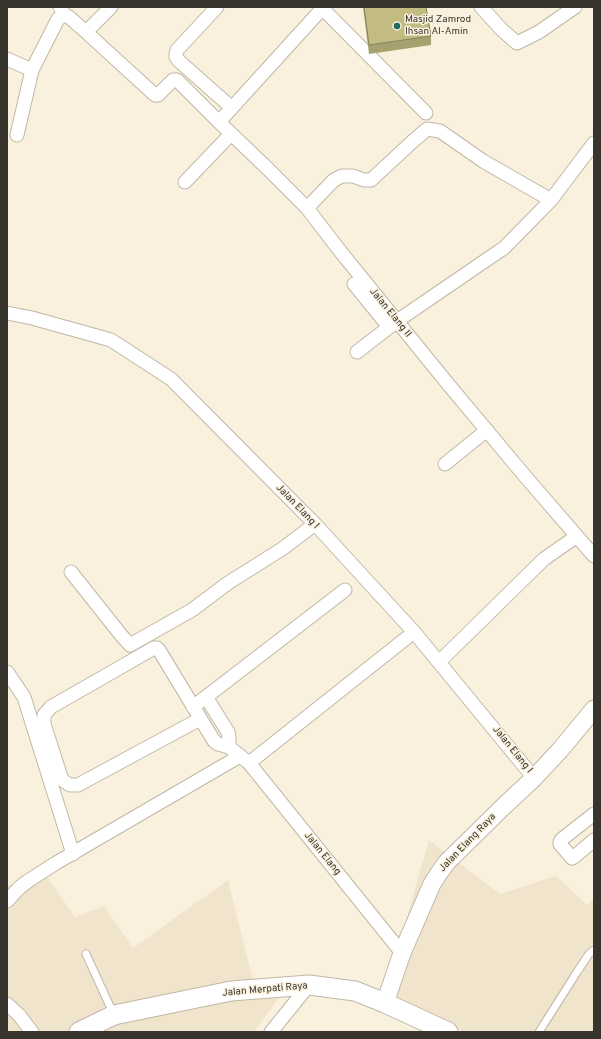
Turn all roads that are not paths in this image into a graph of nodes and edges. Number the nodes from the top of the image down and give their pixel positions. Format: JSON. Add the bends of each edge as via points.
{"nodes":[{"id":1,"x":111,"y":7,"type":"edge"},
{"id":2,"x":217,"y":7,"type":"edge"},
{"id":3,"x":481,"y":7,"type":"edge"},
{"id":4,"x":575,"y":7,"type":"edge"},
{"id":5,"x":62,"y":11,"type":"edge"},
{"id":6,"x":86,"y":32,"type":"junction"},
{"id":7,"x":7,"y":59,"type":"edge"},
{"id":8,"x":32,"y":70,"type":"junction"},
{"id":9,"x":232,"y":108,"type":"junction"},
{"id":10,"x":426,"y":113,"type":"dead end"},
{"id":11,"x":219,"y":122,"type":"junction"},
{"id":12,"x":231,"y":134,"type":"junction"},
{"id":13,"x":17,"y":135,"type":"dead end"},
{"id":14,"x":594,"y":143,"type":"edge"},
{"id":15,"x":185,"y":182,"type":"dead end"},
{"id":16,"x":551,"y":200,"type":"junction"},
{"id":17,"x":307,"y":208,"type":"junction"},
{"id":18,"x":354,"y":284,"type":"dead end"},
{"id":19,"x":7,"y":313,"type":"edge"},
{"id":20,"x":393,"y":324,"type":"junction"},
{"id":21,"x":356,"y":352,"type":"dead end"},
{"id":22,"x":486,"y":430,"type":"junction"},
{"id":23,"x":445,"y":464,"type":"dead end"},
{"id":24,"x":314,"y":524,"type":"junction"},
{"id":25,"x":577,"y":536,"type":"junction"},
{"id":26,"x":594,"y":556,"type":"edge"},
{"id":27,"x":71,"y":572,"type":"dead end"},
{"id":28,"x":345,"y":590,"type":"dead end"},
{"id":29,"x":414,"y":632,"type":"junction"},
{"id":30,"x":439,"y":662,"type":"junction"},
{"id":31,"x":7,"y":672,"type":"edge"},
{"id":32,"x":206,"y":697,"type":"junction"},
{"id":33,"x":193,"y":708,"type":"junction"},
{"id":34,"x":594,"y":709,"type":"edge"},
{"id":35,"x":200,"y":719,"type":"junction"},
{"id":36,"x":229,"y":747,"type":"junction"},
{"id":37,"x":244,"y":760,"type":"junction"},
{"id":38,"x":534,"y":778,"type":"junction"},
{"id":39,"x":594,"y":814,"type":"edge"},
{"id":40,"x":594,"y":840,"type":"edge"},
{"id":41,"x":73,"y":854,"type":"junction"},
{"id":42,"x":7,"y":901,"type":"edge"},
{"id":43,"x":402,"y":953,"type":"junction"},
{"id":44,"x":86,"y":954,"type":"dead end"},
{"id":45,"x":592,"y":954,"type":"edge"},
{"id":46,"x":309,"y":985,"type":"junction"},
{"id":47,"x":385,"y":1003,"type":"junction"},
{"id":48,"x":7,"y":1004,"type":"edge"},
{"id":49,"x":114,"y":1015,"type":"junction"},
{"id":50,"x":32,"y":1032,"type":"edge"},
{"id":51,"x":79,"y":1032,"type":"edge"},
{"id":52,"x":271,"y":1032,"type":"edge"},
{"id":53,"x":448,"y":1032,"type":"edge"},
{"id":54,"x":539,"y":1032,"type":"edge"}],
"edges":[{"from":1,"to":6,"type":"street"},
{"from":2,"to":9,"type":"street","via":[[178,50],[176,57]]},
{"from":3,"to":4,"type":"street","via":[[518,43]]},
{"from":5,"to":6,"type":"street"},
{"from":5,"to":8,"type":"street"},
{"from":6,"to":11,"type":"street","name":"Jalan Elang II","via":[[155,95],[173,80],[177,80]]},
{"from":7,"to":8,"type":"street"},
{"from":8,"to":13,"type":"street"},
{"from":9,"to":10,"type":"street","via":[[320,11],[324,10]]},
{"from":9,"to":11,"type":"street"},
{"from":11,"to":12,"type":"street","name":"Jalan Elang II"},
{"from":12,"to":15,"type":"street"},
{"from":12,"to":17,"type":"street","name":"Jalan Elang II"},
{"from":14,"to":16,"type":"street"},
{"from":16,"to":17,"type":"street","via":[[483,161],[440,131],[428,129],[371,180],[342,176],[334,180]]},
{"from":16,"to":20,"type":"street","via":[[496,254]]},
{"from":17,"to":20,"type":"street","name":"Jalan Elang II"},
{"from":18,"to":20,"type":"street"},
{"from":19,"to":24,"type":"street","name":"Jalan Elang I","via":[[111,340],[171,379]]},
{"from":20,"to":21,"type":"street"},
{"from":20,"to":22,"type":"street","name":"Jalan Elang II"},
{"from":22,"to":23,"type":"street"},
{"from":22,"to":25,"type":"street","name":"Jalan Elang II"},
{"from":24,"to":27,"type":"street","via":[[192,610],[130,645]]},
{"from":24,"to":29,"type":"street","name":"Jalan Elang I"},
{"from":25,"to":26,"type":"street","name":"Jalan Elang II"},
{"from":25,"to":30,"type":"street","via":[[544,560]]},
{"from":28,"to":32,"type":"street"},
{"from":29,"to":30,"type":"street","name":"Jalan Elang I"},
{"from":29,"to":37,"type":"street"},
{"from":30,"to":38,"type":"street","name":"Jalan Elang I"},
{"from":31,"to":41,"type":"street","via":[[24,697]]},
{"from":32,"to":33,"type":"street"},
{"from":32,"to":36,"type":"street","via":[[228,732]]},
{"from":33,"to":35,"type":"street","name":"Jalan Elang"},
{"from":33,"to":35,"type":"street","name":"Jalan Elang","via":[[158,650],[154,648],[51,706],[44,715],[44,724],[62,780],[70,785],[78,785]]},
{"from":34,"to":38,"type":"street","name":"Jalan Elang Raya"},
{"from":35,"to":36,"type":"street","name":"Jalan Elang","via":[[214,741]]},
{"from":36,"to":37,"type":"street","name":"Jalan Elang"},
{"from":37,"to":41,"type":"street"},
{"from":37,"to":43,"type":"street","name":"Jalan Elang"},
{"from":38,"to":43,"type":"street","name":"Jalan Elang Raya","via":[[439,873]]},
{"from":39,"to":40,"type":"street","via":[[562,839],[560,844],[572,858]]},
{"from":41,"to":42,"type":"street","via":[[28,881]]},
{"from":43,"to":47,"type":"street","name":"Jalan Elang Raya"},
{"from":44,"to":49,"type":"lane"},
{"from":45,"to":54,"type":"lane"},
{"from":46,"to":47,"type":"main road","name":"Jalan Merpati Raya","via":[[355,991]]},
{"from":46,"to":49,"type":"main road","name":"Jalan Merpati Raya","via":[[231,991]]},
{"from":46,"to":52,"type":"street"},
{"from":47,"to":53,"type":"main road","name":"Jalan Merpati Raya"},
{"from":48,"to":50,"type":"street"},
{"from":49,"to":51,"type":"main road","name":"Jalan Merpati Raya"}]}
